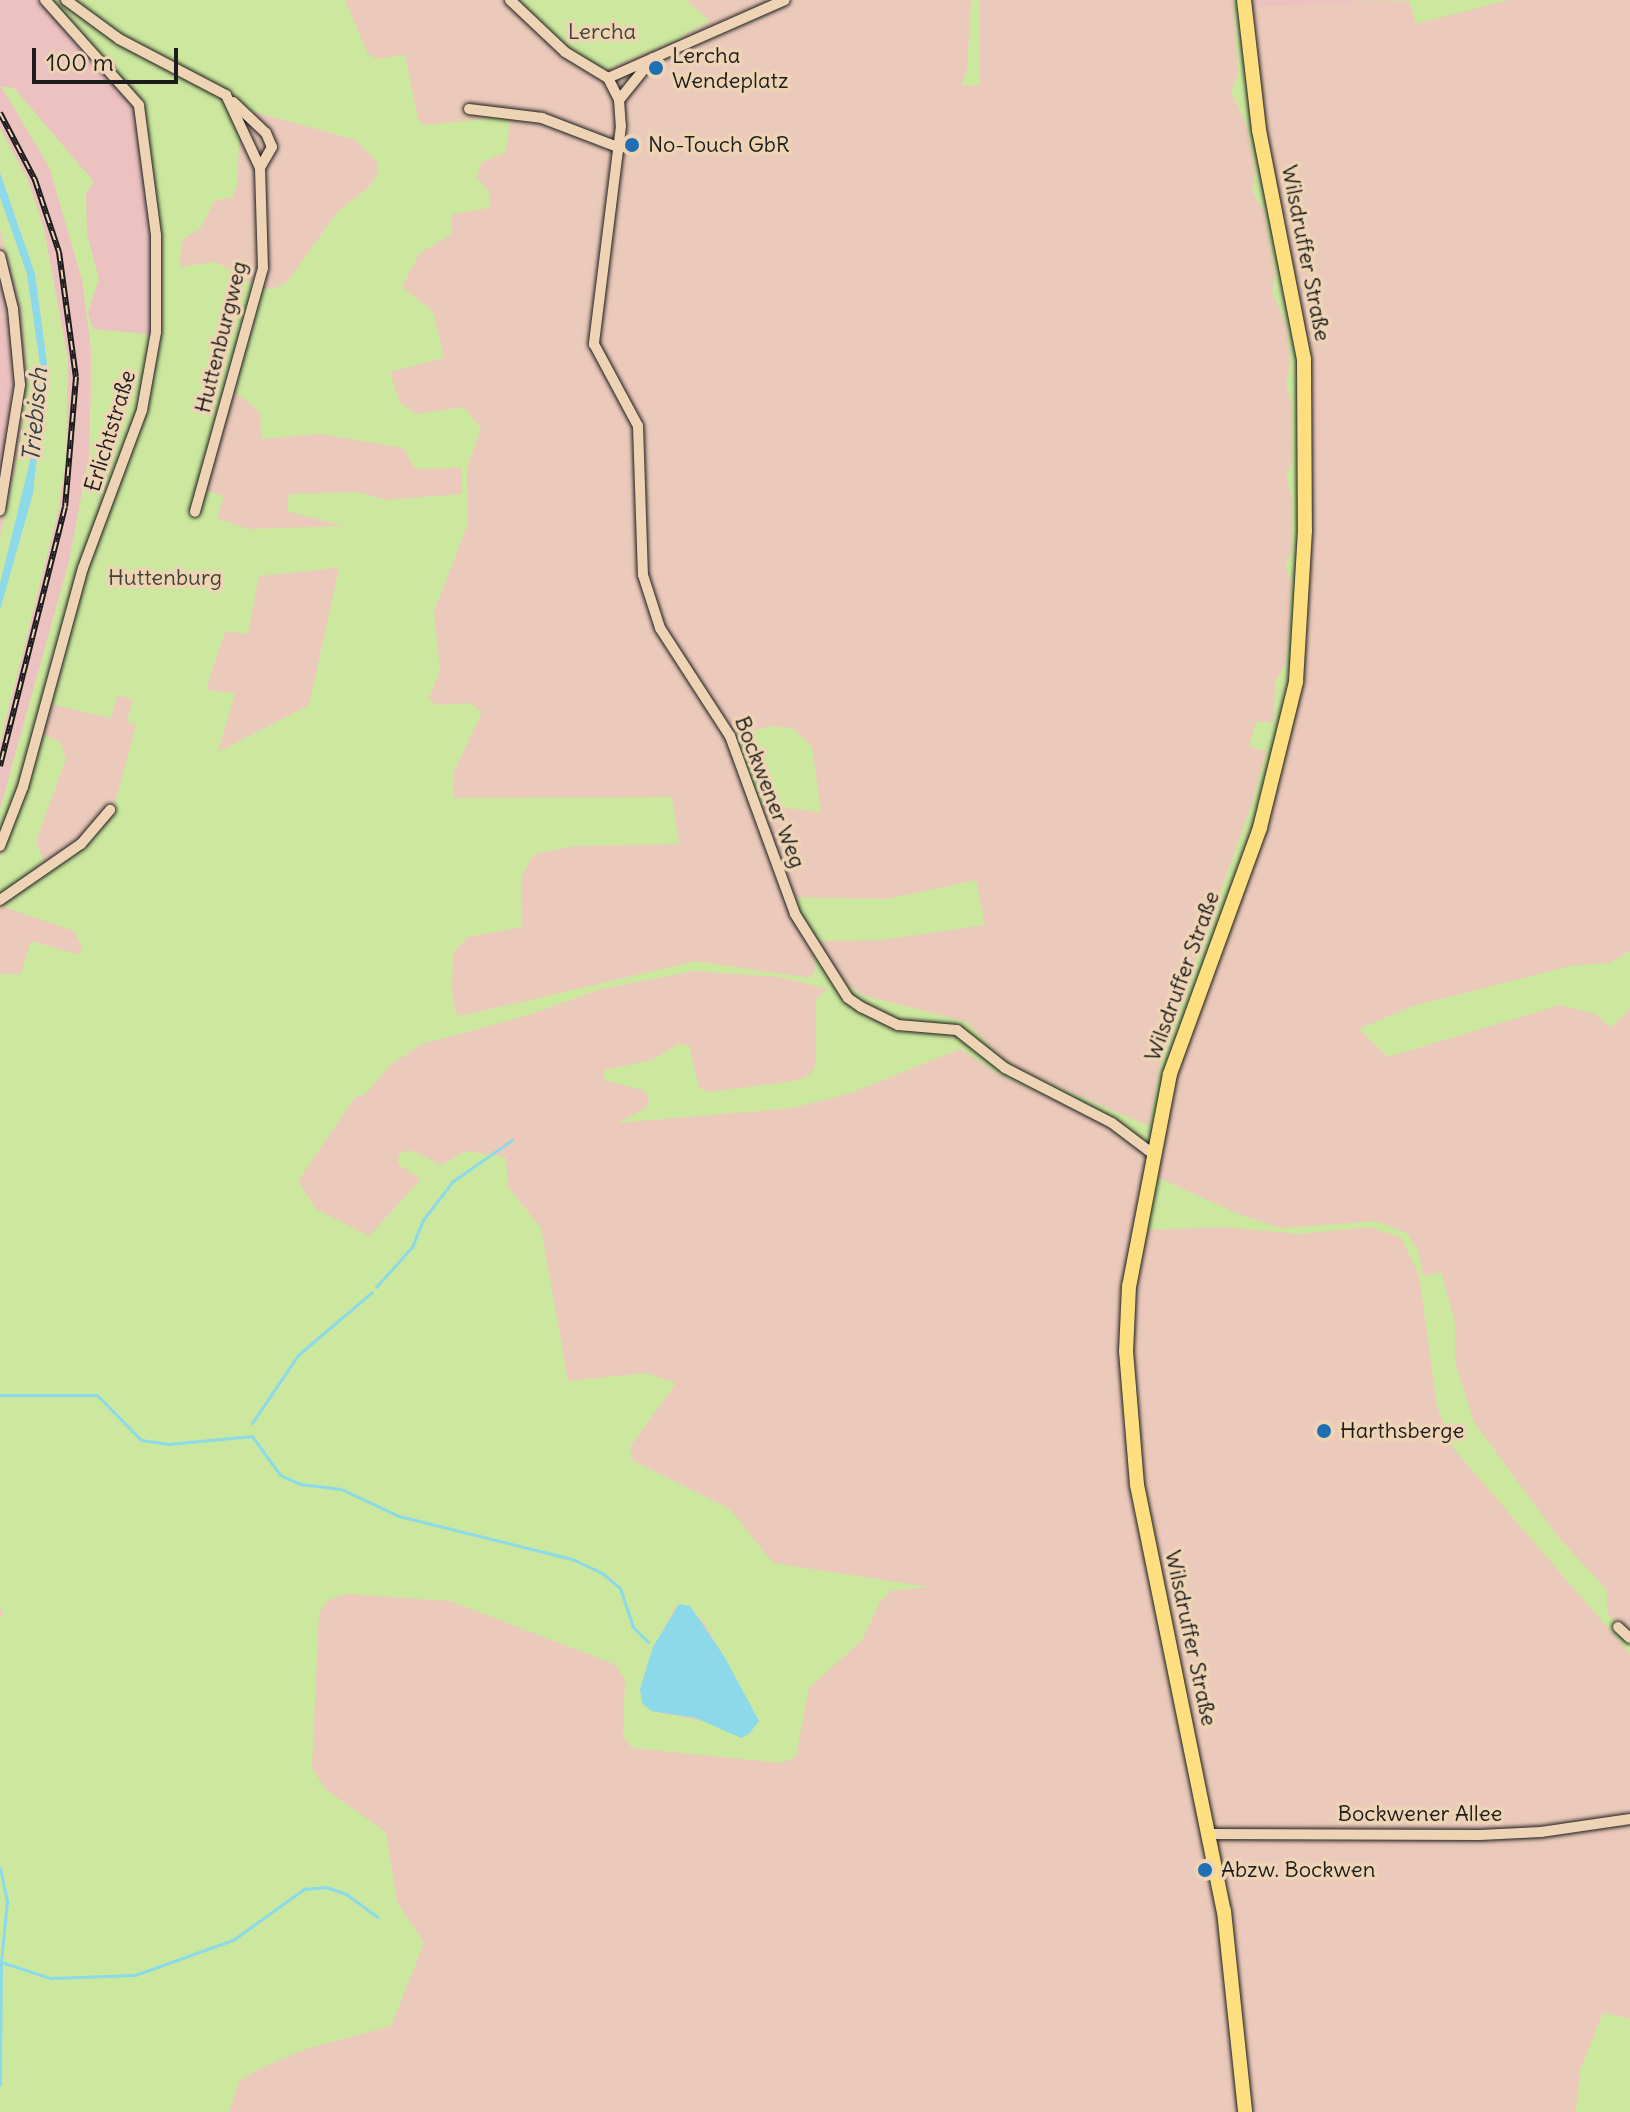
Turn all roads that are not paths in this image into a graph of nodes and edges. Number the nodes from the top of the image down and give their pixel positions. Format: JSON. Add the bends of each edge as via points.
{"nodes":[{"id":1,"x":45,"y":0,"type":"edge"},
{"id":2,"x":66,"y":0,"type":"edge"},
{"id":3,"x":510,"y":0,"type":"edge"},
{"id":4,"x":785,"y":0,"type":"edge"},
{"id":5,"x":1244,"y":0,"type":"edge"},
{"id":6,"x":653,"y":58,"type":"junction"},
{"id":7,"x":608,"y":78,"type":"junction"},
{"id":8,"x":226,"y":95,"type":"junction"},
{"id":9,"x":619,"y":100,"type":"junction"},
{"id":10,"x":469,"y":109,"type":"dead end"},
{"id":11,"x":620,"y":148,"type":"junction"},
{"id":12,"x":260,"y":168,"type":"junction"},
{"id":13,"x":0,"y":256,"type":"edge"},
{"id":14,"x":0,"y":510,"type":"edge"},
{"id":15,"x":195,"y":512,"type":"dead end"},
{"id":16,"x":110,"y":810,"type":"dead end"},
{"id":17,"x":0,"y":846,"type":"edge"},
{"id":18,"x":0,"y":900,"type":"edge"},
{"id":19,"x":1153,"y":1154,"type":"junction"},
{"id":20,"x":1618,"y":1627,"type":"dead end"},
{"id":21,"x":1630,"y":1638,"type":"edge"},
{"id":22,"x":1630,"y":1819,"type":"edge"},
{"id":23,"x":1209,"y":1834,"type":"junction"},
{"id":24,"x":1245,"y":2112,"type":"edge"}],
"edges":[{"from":1,"to":17,"type":"street","name":"Erlichtstraße","via":[[139,105],[156,235],[157,318],[142,410],[83,568],[23,787]]},
{"from":2,"to":8,"type":"street","name":"Huttenburgweg","via":[[119,39]]},
{"from":3,"to":7,"type":"street","via":[[565,52]]},
{"from":4,"to":6,"type":"street"},
{"from":5,"to":19,"type":"main road","name":"Wilsdruffer Straße","via":[[1259,130],[1304,359],[1305,530],[1296,682],[1260,828],[1178,1041]]},
{"from":6,"to":7,"type":"street"},
{"from":6,"to":9,"type":"street"},
{"from":7,"to":9,"type":"street","name":"Bockwener Weg"},
{"from":8,"to":12,"type":"street","name":"Huttenburgweg"},
{"from":8,"to":12,"type":"street","name":"Huttenburgweg","via":[[266,133],[272,147]]},
{"from":9,"to":11,"type":"street","name":"Bockwener Weg"},
{"from":10,"to":11,"type":"street","via":[[542,118]]},
{"from":11,"to":19,"type":"street","name":"Bockwener Weg","via":[[594,344],[638,426],[643,575],[660,628],[730,736],[795,914],[848,998],[861,1007],[898,1025],[957,1030],[1005,1068],[1112,1123]]},
{"from":12,"to":15,"type":"street","name":"Huttenburgweg","via":[[263,268]]},
{"from":13,"to":14,"type":"street","via":[[13,309],[20,385]]},
{"from":16,"to":18,"type":"street","via":[[81,844]]},
{"from":19,"to":23,"type":"main road","name":"Wilsdruffer Straße","via":[[1127,1308],[1131,1444]]},
{"from":20,"to":21,"type":"street"},
{"from":22,"to":23,"type":"street","name":"Bockwener Allee","via":[[1480,1835]]},
{"from":23,"to":24,"type":"main road","name":"Wilsdruffer Straße","via":[[1239,2028]]}]}
